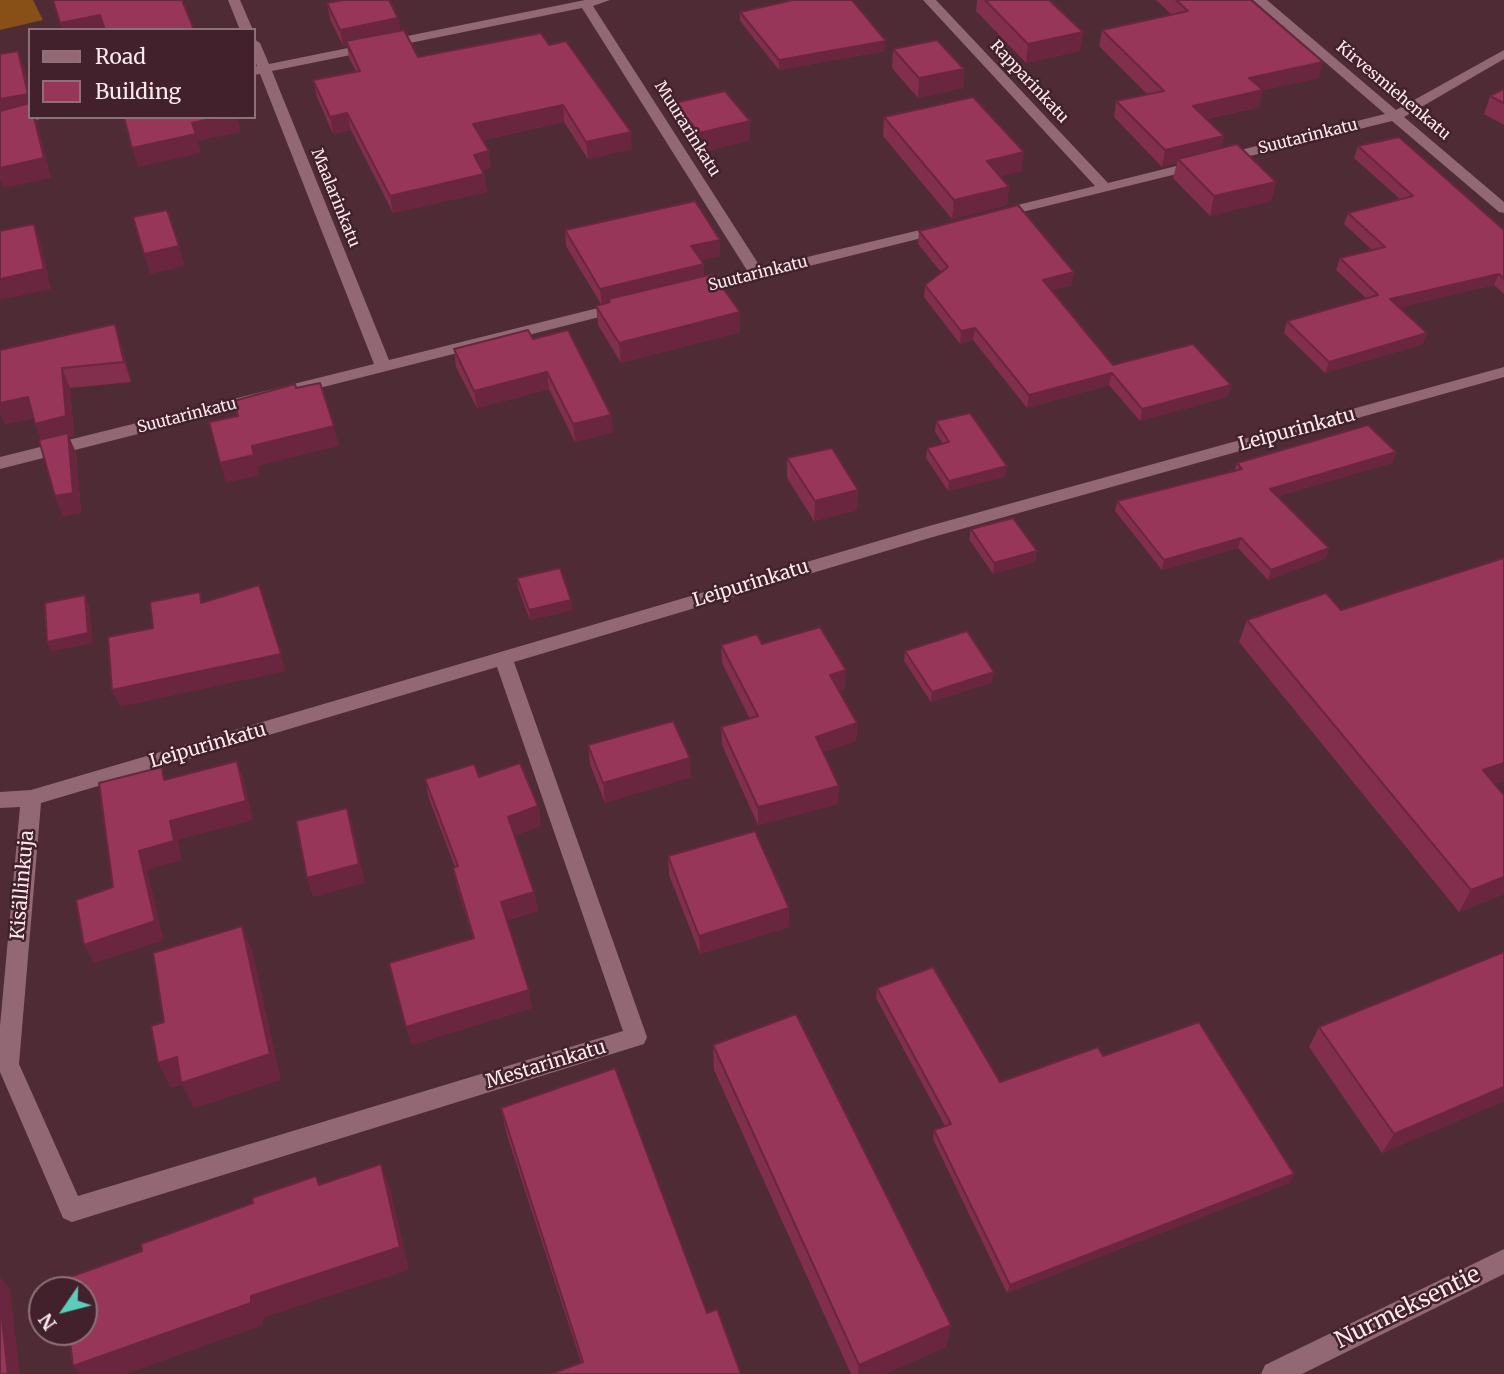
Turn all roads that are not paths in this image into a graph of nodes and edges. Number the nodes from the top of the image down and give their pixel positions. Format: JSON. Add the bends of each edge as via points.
{"nodes":[{"id":1,"x":234,"y":0,"type":"edge"},
{"id":2,"x":604,"y":0,"type":"edge"},
{"id":3,"x":929,"y":0,"type":"edge"},
{"id":4,"x":1259,"y":0,"type":"edge"},
{"id":5,"x":586,"y":4,"type":"junction"},
{"id":6,"x":246,"y":28,"type":"edge"},
{"id":7,"x":256,"y":52,"type":"edge"},
{"id":8,"x":1504,"y":54,"type":"edge"},
{"id":9,"x":260,"y":70,"type":"edge"},
{"id":10,"x":1395,"y":116,"type":"junction"},
{"id":11,"x":31,"y":119,"type":"edge"},
{"id":12,"x":0,"y":126,"type":"edge"},
{"id":13,"x":1105,"y":188,"type":"junction"},
{"id":14,"x":1504,"y":209,"type":"edge"},
{"id":15,"x":985,"y":218,"type":"edge"},
{"id":16,"x":958,"y":224,"type":"edge"},
{"id":17,"x":757,"y":274,"type":"junction"},
{"id":18,"x":677,"y":293,"type":"edge"},
{"id":19,"x":637,"y":303,"type":"edge"},
{"id":20,"x":383,"y":366,"type":"junction"},
{"id":21,"x":1504,"y":372,"type":"edge"},
{"id":22,"x":0,"y":463,"type":"edge"},
{"id":23,"x":503,"y":658,"type":"junction"},
{"id":24,"x":31,"y":798,"type":"junction"},
{"id":25,"x":0,"y":800,"type":"edge"},
{"id":26,"x":72,"y":1210,"type":"joint"},
{"id":27,"x":1504,"y":1261,"type":"edge"},
{"id":28,"x":1274,"y":1374,"type":"edge"}],
"edges":[{"from":1,"to":6,"type":"street"},
{"from":2,"to":5,"type":"street"},
{"from":3,"to":13,"type":"street","name":"Rapparinkatu"},
{"from":4,"to":10,"type":"street","name":"Kirvesmiehenkatu"},
{"from":5,"to":9,"type":"street"},
{"from":5,"to":17,"type":"street","name":"Muurarinkatu"},
{"from":7,"to":9,"type":"street","name":"Maalarinkatu"},
{"from":8,"to":10,"type":"street","name":"Suutarinkatu"},
{"from":9,"to":20,"type":"street","name":"Maalarinkatu"},
{"from":10,"to":13,"type":"street","name":"Suutarinkatu"},
{"from":10,"to":14,"type":"street","name":"Kirvesmiehenkatu"},
{"from":11,"to":12,"type":"street"},
{"from":13,"to":15,"type":"street","name":"Suutarinkatu"},
{"from":16,"to":17,"type":"street","name":"Suutarinkatu"},
{"from":17,"to":18,"type":"street","name":"Suutarinkatu"},
{"from":19,"to":20,"type":"street","name":"Suutarinkatu"},
{"from":20,"to":22,"type":"street","name":"Suutarinkatu"},
{"from":21,"to":23,"type":"street","name":"Leipurinkatu","via":[[929,531]]},
{"from":23,"to":24,"type":"street","name":"Leipurinkatu"},
{"from":23,"to":26,"type":"street","name":"Mestarinkatu","via":[[636,1037]]},
{"from":24,"to":25,"type":"street","name":"Leipurinkatu"},
{"from":24,"to":26,"type":"street","name":"Kisällinkuja","via":[[8,1064]]},
{"from":27,"to":28,"type":"street","name":"Nurmeksentie"}]}
